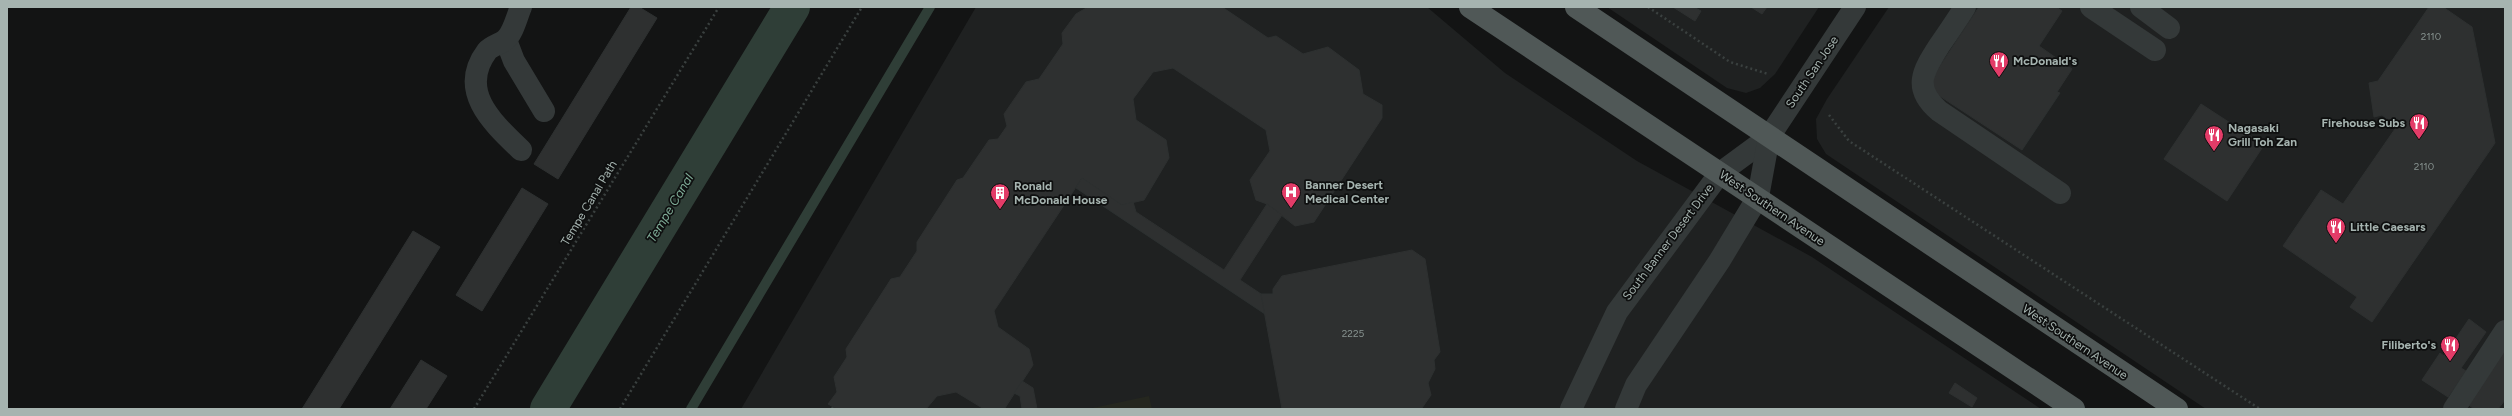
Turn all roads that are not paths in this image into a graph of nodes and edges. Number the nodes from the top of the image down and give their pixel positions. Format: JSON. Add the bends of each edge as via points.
{"nodes":[{"id":1,"x":521,"y":7,"type":"edge"},
{"id":2,"x":1470,"y":7,"type":"edge"},
{"id":3,"x":1576,"y":7,"type":"edge"},
{"id":4,"x":1855,"y":7,"type":"edge"},
{"id":5,"x":1965,"y":7,"type":"edge"},
{"id":6,"x":2091,"y":7,"type":"edge"},
{"id":7,"x":2141,"y":7,"type":"edge"},
{"id":8,"x":2169,"y":28,"type":"dead end"},
{"id":9,"x":506,"y":40,"type":"junction"},
{"id":10,"x":2155,"y":50,"type":"dead end"},
{"id":11,"x":544,"y":111,"type":"dead end"},
{"id":12,"x":1769,"y":137,"type":"junction"},
{"id":13,"x":521,"y":150,"type":"dead end"},
{"id":14,"x":1720,"y":173,"type":"junction"},
{"id":15,"x":2060,"y":193,"type":"dead end"},
{"id":16,"x":1758,"y":197,"type":"junction"},
{"id":17,"x":2505,"y":331,"type":"edge"},
{"id":18,"x":1571,"y":409,"type":"edge"},
{"id":19,"x":1626,"y":409,"type":"edge"},
{"id":20,"x":2074,"y":409,"type":"edge"},
{"id":21,"x":2177,"y":409,"type":"edge"},
{"id":22,"x":2454,"y":409,"type":"edge"}],
"edges":[{"from":1,"to":9,"type":"street"},
{"from":2,"to":14,"type":"main road","name":"West Southern Avenue"},
{"from":3,"to":12,"type":"main road","name":"West Southern Avenue"},
{"from":4,"to":12,"type":"street","name":"South San Jose"},
{"from":5,"to":15,"type":"street","via":[[1926,67],[1922,83],[1924,92],[1939,111]]},
{"from":6,"to":10,"type":"street"},
{"from":7,"to":8,"type":"street"},
{"from":9,"to":11,"type":"street","via":[[514,61]]},
{"from":9,"to":13,"type":"street","via":[[487,50],[475,73],[479,102],[496,125]]},
{"from":12,"to":14,"type":"street","name":"South Banner Desert Drive"},
{"from":12,"to":16,"type":"street"},
{"from":12,"to":21,"type":"main road","name":"West Southern Avenue"},
{"from":14,"to":16,"type":"main road","name":"West Southern Avenue"},
{"from":14,"to":18,"type":"street","name":"South Banner Desert Drive","via":[[1616,312]]},
{"from":16,"to":19,"type":"street","via":[[1720,260],[1636,385]]},
{"from":16,"to":20,"type":"main road","name":"West Southern Avenue"},
{"from":17,"to":22,"type":"street"}]}
